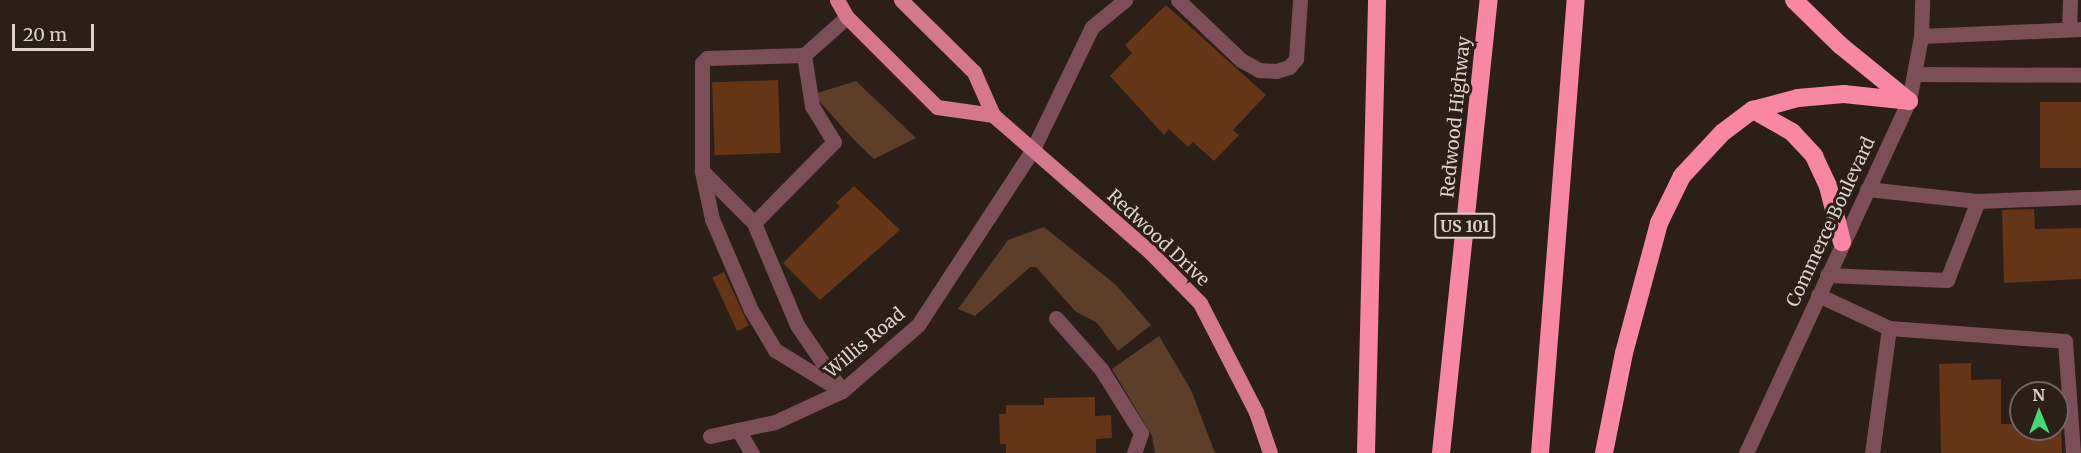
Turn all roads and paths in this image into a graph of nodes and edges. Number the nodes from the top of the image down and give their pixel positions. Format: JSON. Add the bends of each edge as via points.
{"nodes":[{"id":1,"x":837,"y":0,"type":"edge"},
{"id":2,"x":901,"y":0,"type":"edge"},
{"id":3,"x":1125,"y":0,"type":"edge"},
{"id":4,"x":1178,"y":0,"type":"edge"},
{"id":5,"x":1300,"y":0,"type":"edge"},
{"id":6,"x":1377,"y":0,"type":"edge"},
{"id":7,"x":1489,"y":0,"type":"edge"},
{"id":8,"x":1576,"y":0,"type":"edge"},
{"id":9,"x":1794,"y":0,"type":"edge"},
{"id":10,"x":1922,"y":0,"type":"edge"},
{"id":11,"x":2070,"y":0,"type":"edge"},
{"id":12,"x":847,"y":16,"type":"junction"},
{"id":13,"x":2075,"y":29,"type":"edge"},
{"id":14,"x":1921,"y":36,"type":"junction"},
{"id":15,"x":804,"y":55,"type":"junction"},
{"id":16,"x":1914,"y":74,"type":"junction"},
{"id":17,"x":2081,"y":75,"type":"edge"},
{"id":18,"x":1909,"y":101,"type":"junction"},
{"id":19,"x":1753,"y":110,"type":"junction"},
{"id":20,"x":993,"y":115,"type":"junction"},
{"id":21,"x":1032,"y":151,"type":"junction"},
{"id":22,"x":702,"y":171,"type":"junction"},
{"id":23,"x":1867,"y":189,"type":"junction"},
{"id":24,"x":2081,"y":197,"type":"edge"},
{"id":25,"x":1978,"y":201,"type":"junction"},
{"id":26,"x":754,"y":223,"type":"junction"},
{"id":27,"x":1842,"y":242,"type":"junction"},
{"id":28,"x":1827,"y":275,"type":"junction"},
{"id":29,"x":1818,"y":295,"type":"junction"},
{"id":30,"x":1056,"y":318,"type":"dead end"},
{"id":31,"x":1889,"y":328,"type":"junction"},
{"id":32,"x":842,"y":391,"type":"junction"},
{"id":33,"x":738,"y":430,"type":"junction"},
{"id":34,"x":710,"y":436,"type":"dead end"},
{"id":35,"x":752,"y":453,"type":"edge"},
{"id":36,"x":1134,"y":453,"type":"edge"},
{"id":37,"x":1270,"y":453,"type":"edge"},
{"id":38,"x":1366,"y":453,"type":"edge"},
{"id":39,"x":1441,"y":453,"type":"edge"},
{"id":40,"x":1540,"y":453,"type":"edge"},
{"id":41,"x":1604,"y":453,"type":"edge"},
{"id":42,"x":1746,"y":453,"type":"edge"},
{"id":43,"x":1872,"y":453,"type":"edge"},
{"id":44,"x":2073,"y":453,"type":"edge"}],
"edges":[{"from":1,"to":12,"type":"main road"},
{"from":2,"to":20,"type":"main road","name":"Redwood Drive","via":[[974,72]]},
{"from":3,"to":21,"type":"street","name":"Willis Road","via":[[1092,27]]},
{"from":4,"to":5,"type":"street","via":[[1241,60],[1259,70],[1276,70],[1289,67],[1296,59]]},
{"from":6,"to":38,"type":"highway"},
{"from":7,"to":39,"type":"highway","name":"Redwood Highway","number":"US 101"},
{"from":8,"to":40,"type":"highway"},
{"from":9,"to":18,"type":"highway","via":[[1840,45]]},
{"from":10,"to":14,"type":"street","name":"Commerce Boulevard"},
{"from":11,"to":13,"type":"street"},
{"from":12,"to":15,"type":"street"},
{"from":12,"to":20,"type":"main road","via":[[937,107]]},
{"from":13,"to":14,"type":"street"},
{"from":14,"to":16,"type":"street","name":"Commerce Boulevard"},
{"from":15,"to":22,"type":"street","via":[[707,58],[702,63]]},
{"from":15,"to":26,"type":"street","via":[[812,106],[834,142]]},
{"from":16,"to":17,"type":"street"},
{"from":16,"to":18,"type":"street","name":"Commerce Boulevard"},
{"from":18,"to":19,"type":"highway","via":[[1844,94],[1798,98]]},
{"from":18,"to":23,"type":"street","name":"Commerce Boulevard"},
{"from":19,"to":27,"type":"highway","via":[[1792,132],[1814,156],[1827,186]]},
{"from":19,"to":41,"type":"highway","via":[[1722,133],[1682,177],[1659,223],[1624,353]]},
{"from":20,"to":21,"type":"main road","name":"Redwood Drive"},
{"from":21,"to":32,"type":"street","name":"Willis Road","via":[[918,325]]},
{"from":21,"to":37,"type":"main road","name":"Redwood Drive","via":[[1151,253],[1200,303],[1256,412]]},
{"from":22,"to":26,"type":"street"},
{"from":22,"to":32,"type":"street","via":[[712,219],[751,310],[775,350]]},
{"from":23,"to":25,"type":"street"},
{"from":23,"to":27,"type":"street","name":"Commerce Boulevard"},
{"from":24,"to":25,"type":"street"},
{"from":25,"to":28,"type":"street","via":[[1947,280]]},
{"from":26,"to":32,"type":"street","via":[[797,325]]},
{"from":27,"to":28,"type":"street","name":"Commerce Boulevard"},
{"from":28,"to":29,"type":"street","name":"Commerce Boulevard"},
{"from":29,"to":31,"type":"street"},
{"from":29,"to":42,"type":"street","name":"Commerce Boulevard"},
{"from":30,"to":36,"type":"street","via":[[1101,369],[1141,433]]},
{"from":31,"to":43,"type":"street"},
{"from":31,"to":44,"type":"street","via":[[2065,341]]},
{"from":32,"to":33,"type":"street","name":"Willis Road","via":[[775,423]]},
{"from":33,"to":34,"type":"street","name":"Willis Road"},
{"from":33,"to":35,"type":"street"}]}
